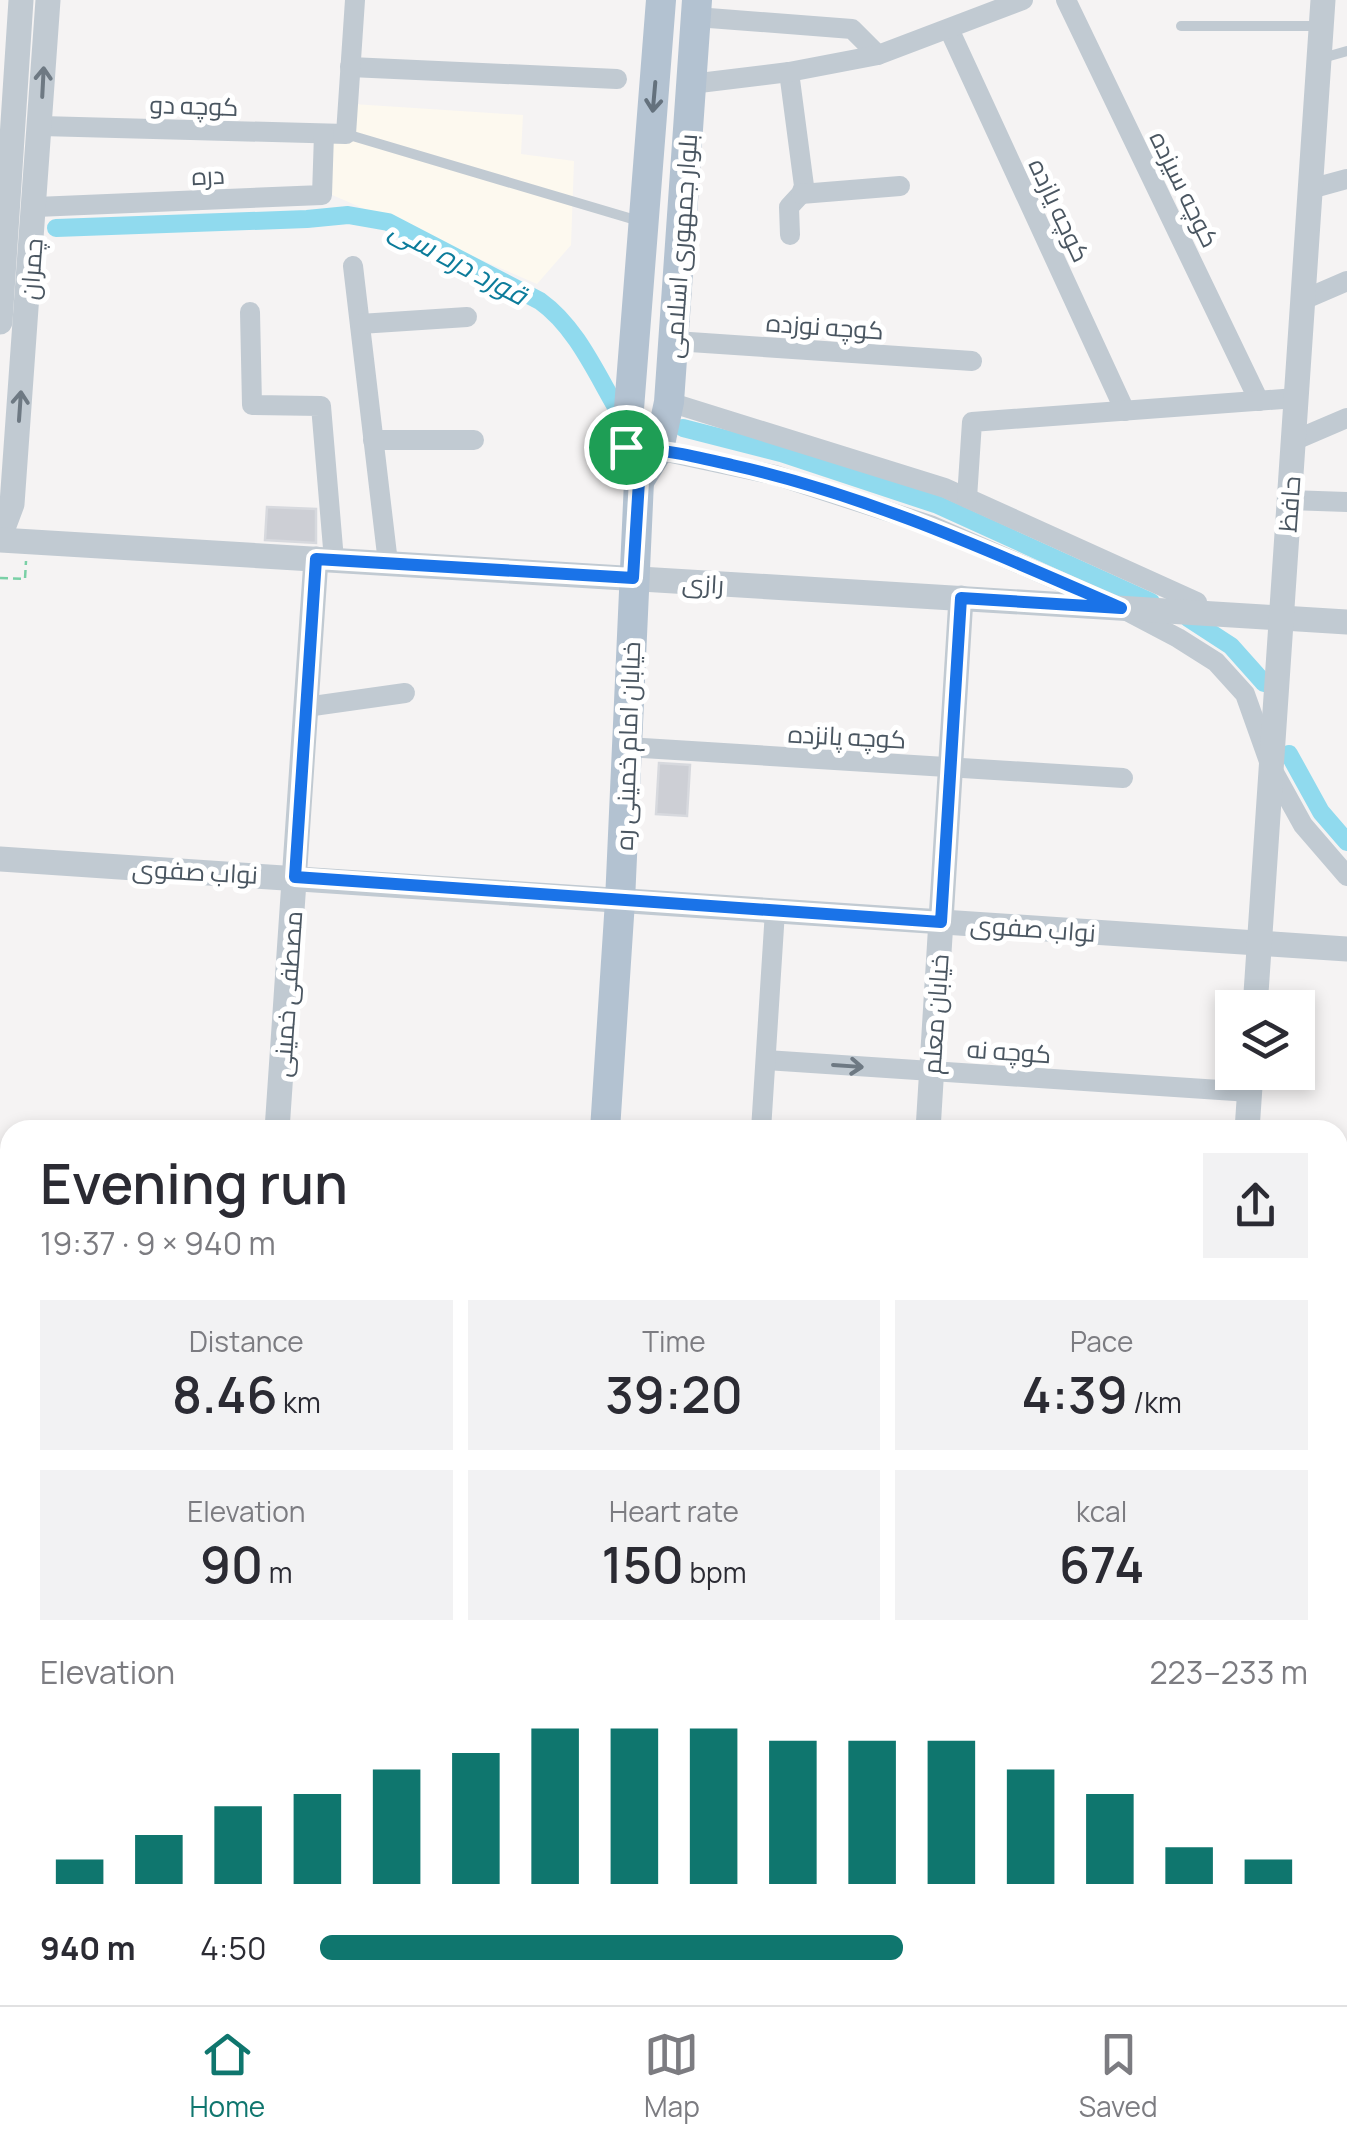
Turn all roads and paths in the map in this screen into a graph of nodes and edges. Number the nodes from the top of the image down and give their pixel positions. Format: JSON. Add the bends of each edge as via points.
{"nodes":[{"id":1,"x":21,"y":0,"type":"edge"},
{"id":2,"x":48,"y":0,"type":"edge"},
{"id":3,"x":354,"y":0,"type":"edge"},
{"id":4,"x":661,"y":0,"type":"edge"},
{"id":5,"x":1023,"y":0,"type":"edge"},
{"id":6,"x":1066,"y":0,"type":"edge"},
{"id":7,"x":994,"y":5,"type":"edge"},
{"id":8,"x":696,"y":9,"type":"edge"},
{"id":9,"x":1322,"y":13,"type":"edge"},
{"id":10,"x":1181,"y":26,"type":"dead end"},
{"id":11,"x":949,"y":29,"type":"junction"},
{"id":12,"x":1347,"y":52,"type":"edge"},
{"id":13,"x":878,"y":55,"type":"junction"},
{"id":14,"x":1319,"y":59,"type":"junction"},
{"id":15,"x":350,"y":67,"type":"junction"},
{"id":16,"x":789,"y":72,"type":"junction"},
{"id":17,"x":616,"y":79,"type":"dead end"},
{"id":18,"x":691,"y":84,"type":"junction"},
{"id":19,"x":41,"y":126,"type":"junction"},
{"id":20,"x":324,"y":134,"type":"junction"},
{"id":21,"x":346,"y":134,"type":"junction"},
{"id":22,"x":6,"y":166,"type":"edge"},
{"id":23,"x":1347,"y":180,"type":"edge"},
{"id":24,"x":900,"y":186,"type":"dead end"},
{"id":25,"x":1310,"y":189,"type":"junction"},
{"id":26,"x":801,"y":194,"type":"junction"},
{"id":27,"x":36,"y":207,"type":"junction"},
{"id":28,"x":4,"y":212,"type":"edge"},
{"id":29,"x":644,"y":223,"type":"junction"},
{"id":30,"x":790,"y":235,"type":"dead end"},
{"id":31,"x":353,"y":266,"type":"dead end"},
{"id":32,"x":1347,"y":282,"type":"edge"},
{"id":33,"x":1303,"y":300,"type":"junction"},
{"id":34,"x":250,"y":312,"type":"dead end"},
{"id":35,"x":467,"y":317,"type":"dead end"},
{"id":36,"x":0,"y":322,"type":"edge"},
{"id":37,"x":360,"y":324,"type":"junction"},
{"id":38,"x":675,"y":341,"type":"junction"},
{"id":39,"x":972,"y":361,"type":"dead end"},
{"id":40,"x":1296,"y":398,"type":"junction"},
{"id":41,"x":1259,"y":401,"type":"junction"},
{"id":42,"x":669,"y":402,"type":"junction"},
{"id":43,"x":1125,"y":411,"type":"junction"},
{"id":44,"x":1347,"y":418,"type":"edge"},
{"id":45,"x":372,"y":440,"type":"junction"},
{"id":46,"x":474,"y":440,"type":"dead end"},
{"id":47,"x":1293,"y":441,"type":"junction"},
{"id":48,"x":626,"y":447,"type":"junction"},
{"id":49,"x":659,"y":448,"type":"junction"},
{"id":50,"x":639,"y":481,"type":"junction"},
{"id":51,"x":967,"y":498,"type":"junction"},
{"id":52,"x":1290,"y":500,"type":"junction"},
{"id":53,"x":1347,"y":502,"type":"edge"},
{"id":54,"x":0,"y":538,"type":"edge"},
{"id":55,"x":325,"y":560,"type":"junction"},
{"id":56,"x":388,"y":563,"type":"junction"},
{"id":57,"x":633,"y":578,"type":"junction"},
{"id":58,"x":961,"y":598,"type":"junction"},
{"id":59,"x":1197,"y":602,"type":"dead end"},
{"id":60,"x":1121,"y":608,"type":"junction"},
{"id":61,"x":1282,"y":618,"type":"junction"},
{"id":62,"x":1347,"y":622,"type":"edge"},
{"id":63,"x":405,"y":693,"type":"dead end"},
{"id":64,"x":306,"y":706,"type":"junction"},
{"id":65,"x":628,"y":748,"type":"junction"},
{"id":66,"x":950,"y":767,"type":"junction"},
{"id":67,"x":1272,"y":768,"type":"junction"},
{"id":68,"x":1123,"y":778,"type":"dead end"},
{"id":69,"x":0,"y":859,"type":"edge"},
{"id":70,"x":1347,"y":876,"type":"edge"},
{"id":71,"x":295,"y":877,"type":"junction"},
{"id":72,"x":620,"y":901,"type":"junction"},
{"id":73,"x":775,"y":911,"type":"junction"},
{"id":74,"x":941,"y":922,"type":"junction"},
{"id":75,"x":1260,"y":944,"type":"junction"},
{"id":76,"x":1347,"y":949,"type":"edge"},
{"id":77,"x":1256,"y":990,"type":"edge"},
{"id":78,"x":766,"y":1060,"type":"junction"},
{"id":79,"x":932,"y":1071,"type":"junction"},
{"id":80,"x":1215,"y":1081,"type":"edge"},
{"id":81,"x":1250,"y":1090,"type":"edge"},
{"id":82,"x":278,"y":1120,"type":"edge"},
{"id":83,"x":606,"y":1120,"type":"edge"},
{"id":84,"x":762,"y":1120,"type":"edge"},
{"id":85,"x":929,"y":1120,"type":"edge"},
{"id":86,"x":1248,"y":1120,"type":"edge"}],
"edges":[{"from":1,"to":22,"type":"street","name":"چمران"},
{"from":19,"to":2,"type":"street","name":"چمران","one_way":true},
{"from":3,"to":15,"type":"street"},
{"from":4,"to":29,"type":"main road","name":"بلوار جمهوری اسلامی","one_way":true},
{"from":5,"to":7,"type":"street"},
{"from":6,"to":41,"type":"street","name":"کوچه سیزده"},
{"from":7,"to":11,"type":"street"},
{"from":8,"to":13,"type":"street","via":[[852,29]]},
{"from":8,"to":18,"type":"main road","name":"بلوار جمهوری اسلامی"},
{"from":9,"to":10,"type":"lane"},
{"from":9,"to":14,"type":"street","name":"حافظ"},
{"from":11,"to":13,"type":"street"},
{"from":11,"to":43,"type":"street","name":"کوچه یازده"},
{"from":12,"to":14,"type":"lane"},
{"from":13,"to":16,"type":"street"},
{"from":14,"to":25,"type":"street","name":"حافظ"},
{"from":15,"to":17,"type":"street"},
{"from":15,"to":21,"type":"street"},
{"from":16,"to":18,"type":"street"},
{"from":16,"to":26,"type":"street"},
{"from":18,"to":38,"type":"main road","name":"بلوار جمهوری اسلامی"},
{"from":19,"to":20,"type":"street","name":"کوچه دو"},
{"from":19,"to":27,"type":"street","name":"چمران"},
{"from":20,"to":21,"type":"street","name":"کوچه دو"},
{"from":20,"to":27,"type":"street","name":"دره","via":[[322,195]]},
{"from":21,"to":29,"type":"lane"},
{"from":22,"to":28,"type":"street","name":"چمران"},
{"from":23,"to":25,"type":"street"},
{"from":24,"to":26,"type":"street"},
{"from":25,"to":33,"type":"street","name":"حافظ"},
{"from":26,"to":30,"type":"street","via":[[790,207]]},
{"from":27,"to":28,"type":"street"},
{"from":54,"to":27,"type":"street","name":"چمران","one_way":true,"via":[[12,504]]},
{"from":28,"to":36,"type":"street","name":"چمران"},
{"from":29,"to":48,"type":"main road","name":"بلوار جمهوری اسلامی"},
{"from":31,"to":37,"type":"street"},
{"from":32,"to":33,"type":"street"},
{"from":33,"to":40,"type":"street","name":"حافظ"},
{"from":34,"to":55,"type":"street","via":[[252,405],[320,406]]},
{"from":35,"to":37,"type":"street"},
{"from":37,"to":45,"type":"street"},
{"from":38,"to":39,"type":"street","name":"کوچه نوزده"},
{"from":38,"to":42,"type":"main road","name":"بلوار جمهوری اسلامی"},
{"from":40,"to":41,"type":"street"},
{"from":40,"to":47,"type":"street","name":"حافظ"},
{"from":41,"to":43,"type":"street"},
{"from":42,"to":49,"type":"main road","name":"بلوار جمهوری اسلامی"},
{"from":42,"to":51,"type":"street"},
{"from":43,"to":51,"type":"street","via":[[972,422]]},
{"from":44,"to":47,"type":"street"},
{"from":45,"to":46,"type":"street"},
{"from":45,"to":56,"type":"street"},
{"from":47,"to":52,"type":"street","name":"حافظ"},
{"from":48,"to":49,"type":"street"},
{"from":48,"to":50,"type":"main road","name":"بلوار جمهوری اسلامی"},
{"from":49,"to":50,"type":"main road","name":"بلوار جمهوری اسلامی"},
{"from":49,"to":60,"type":"street","via":[[775,474],[930,525]]},
{"from":50,"to":57,"type":"main road","name":"خیابان امام خمینی ره"},
{"from":51,"to":59,"type":"street"},
{"from":52,"to":53,"type":"street"},
{"from":52,"to":61,"type":"street","name":"حافظ"},
{"from":54,"to":55,"type":"street","name":"رازی"},
{"from":55,"to":56,"type":"street","name":"رازی"},
{"from":55,"to":64,"type":"street","name":"مصطفی خمینی"},
{"from":56,"to":57,"type":"street","name":"رازی"},
{"from":57,"to":58,"type":"street","name":"رازی"},
{"from":57,"to":65,"type":"main road","name":"خیابان امام خمینی ره"},
{"from":58,"to":60,"type":"street","name":"رازی"},
{"from":58,"to":66,"type":"street","name":"خیابان معلم"},
{"from":60,"to":61,"type":"street","name":"رازی"},
{"from":60,"to":67,"type":"street","via":[[1216,662],[1245,694]]},
{"from":61,"to":62,"type":"street","name":"رازی"},
{"from":61,"to":67,"type":"street","name":"حافظ"},
{"from":63,"to":64,"type":"street"},
{"from":64,"to":71,"type":"street","name":"مصطفی خمینی"},
{"from":65,"to":66,"type":"street","name":"کوچه پانزده"},
{"from":65,"to":72,"type":"main road","name":"خیابان امام خمینی ره"},
{"from":66,"to":68,"type":"street","name":"کوچه پانزده"},
{"from":66,"to":74,"type":"street","name":"خیابان معلم"},
{"from":67,"to":70,"type":"street","via":[[1303,825]]},
{"from":67,"to":75,"type":"street","name":"حافظ"},
{"from":69,"to":71,"type":"street","name":"نواب صفوی"},
{"from":71,"to":72,"type":"street","name":"نواب صفوی"},
{"from":71,"to":82,"type":"street","name":"مصطفی خمینی"},
{"from":72,"to":73,"type":"street","name":"نواب صفوی"},
{"from":72,"to":83,"type":"main road","name":"خیابان امام خمینی ره"},
{"from":73,"to":74,"type":"street","name":"نواب صفوی"},
{"from":73,"to":78,"type":"street"},
{"from":74,"to":75,"type":"street","name":"نواب صفوی"},
{"from":74,"to":79,"type":"street","name":"خیابان معلم"},
{"from":75,"to":76,"type":"street","name":"نواب صفوی"},
{"from":75,"to":77,"type":"street","name":"حافظ"},
{"from":78,"to":79,"type":"street","name":"کوچه نه","one_way":true},
{"from":78,"to":84,"type":"street"},
{"from":79,"to":80,"type":"street","name":"کوچه نه"},
{"from":79,"to":85,"type":"street","name":"خیابان معلم"},
{"from":81,"to":86,"type":"street"}]}
